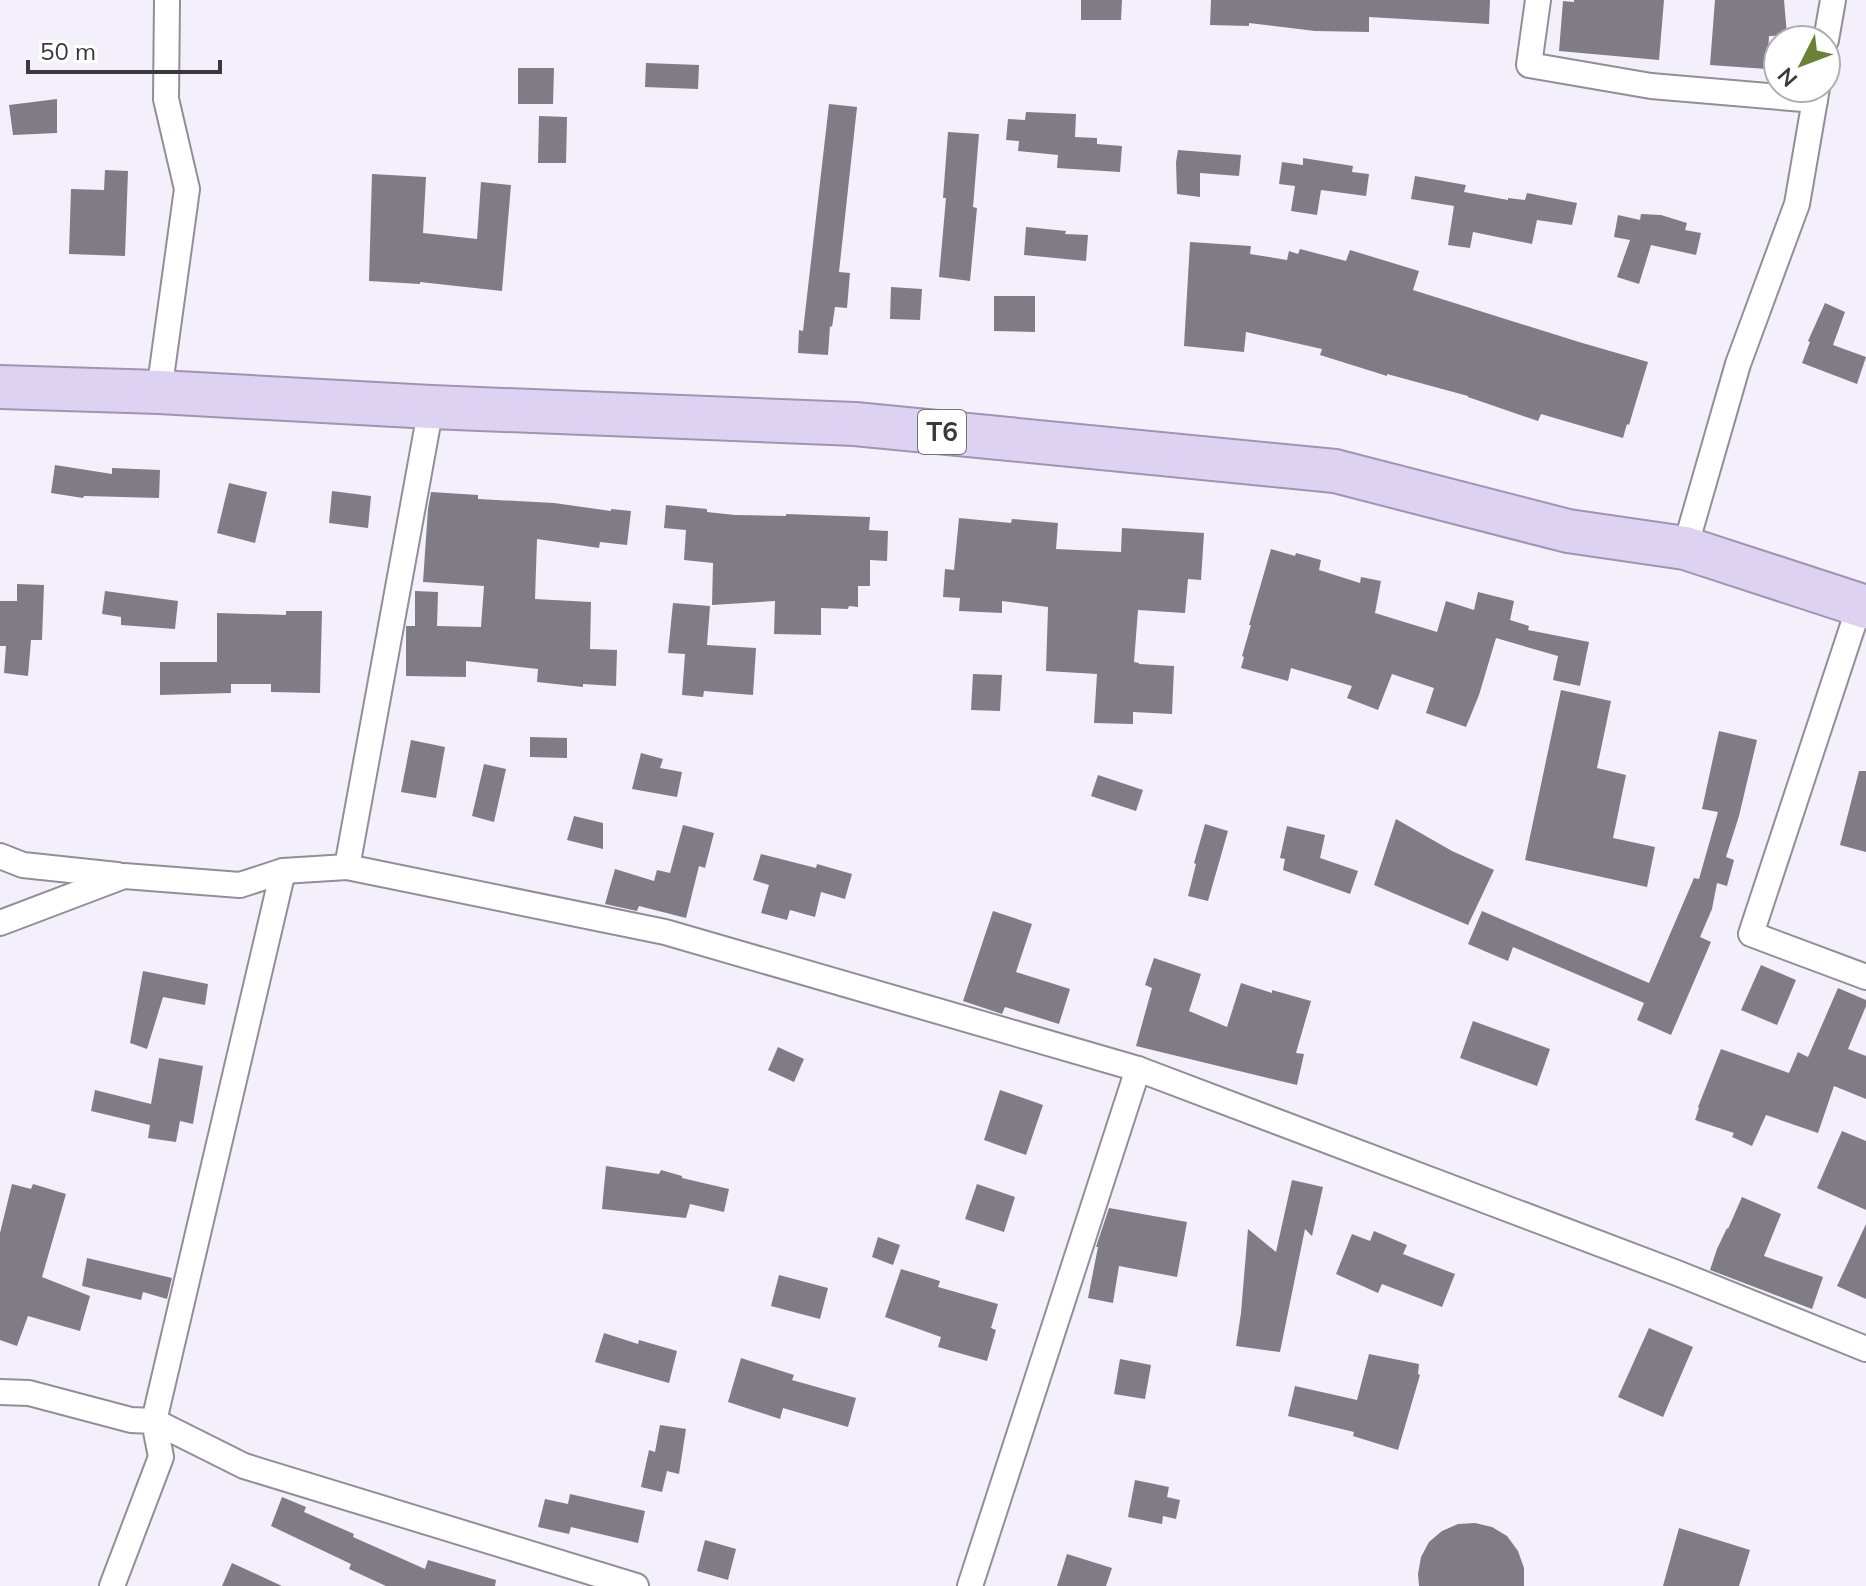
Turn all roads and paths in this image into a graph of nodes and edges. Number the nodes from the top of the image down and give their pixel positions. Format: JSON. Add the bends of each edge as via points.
{"nodes":[{"id":1,"x":167,"y":0,"type":"edge"},
{"id":2,"x":1538,"y":0,"type":"edge"},
{"id":3,"x":1833,"y":0,"type":"edge"},
{"id":4,"x":1829,"y":24,"type":"edge"},
{"id":5,"x":1762,"y":91,"type":"edge"},
{"id":6,"x":1814,"y":104,"type":"edge"},
{"id":7,"x":0,"y":387,"type":"edge"},
{"id":8,"x":159,"y":392,"type":"junction"},
{"id":9,"x":431,"y":407,"type":"junction"},
{"id":10,"x":1685,"y":548,"type":"junction"},
{"id":11,"x":1863,"y":606,"type":"edge"},
{"id":12,"x":0,"y":856,"type":"edge"},
{"id":13,"x":347,"y":867,"type":"junction"},
{"id":14,"x":283,"y":871,"type":"junction"},
{"id":15,"x":124,"y":876,"type":"junction"},
{"id":16,"x":0,"y":923,"type":"edge"},
{"id":17,"x":1866,"y":977,"type":"edge"},
{"id":18,"x":1138,"y":1069,"type":"junction"},
{"id":19,"x":1866,"y":1349,"type":"edge"},
{"id":20,"x":0,"y":1392,"type":"edge"},
{"id":21,"x":154,"y":1421,"type":"junction"},
{"id":22,"x":112,"y":1586,"type":"edge"},
{"id":23,"x":636,"y":1586,"type":"edge"},
{"id":24,"x":970,"y":1586,"type":"edge"}],
"edges":[{"from":1,"to":8,"type":"street","via":[[166,99],[187,189]]},
{"from":2,"to":5,"type":"street","via":[[1529,65],[1651,86]]},
{"from":3,"to":4,"type":"street"},
{"from":6,"to":10,"type":"street","via":[[1797,204],[1738,364]]},
{"from":7,"to":8,"type":"highway","number":"T6"},
{"from":8,"to":9,"type":"highway","number":"T6"},
{"from":9,"to":10,"type":"highway","number":"T6","via":[[855,424],[1335,471],[1568,531]]},
{"from":9,"to":13,"type":"street"},
{"from":10,"to":11,"type":"highway","number":"T6"},
{"from":11,"to":17,"type":"street","via":[[1751,934]]},
{"from":12,"to":15,"type":"street","via":[[23,865]]},
{"from":13,"to":14,"type":"street"},
{"from":13,"to":18,"type":"street","via":[[665,932]]},
{"from":14,"to":15,"type":"street","via":[[240,885]]},
{"from":14,"to":21,"type":"street"},
{"from":15,"to":16,"type":"street"},
{"from":18,"to":19,"type":"street"},
{"from":18,"to":24,"type":"street"},
{"from":20,"to":21,"type":"street","via":[[29,1393],[131,1420]]},
{"from":21,"to":22,"type":"street","via":[[161,1457]]},
{"from":21,"to":23,"type":"street","via":[[244,1466]]}]}
